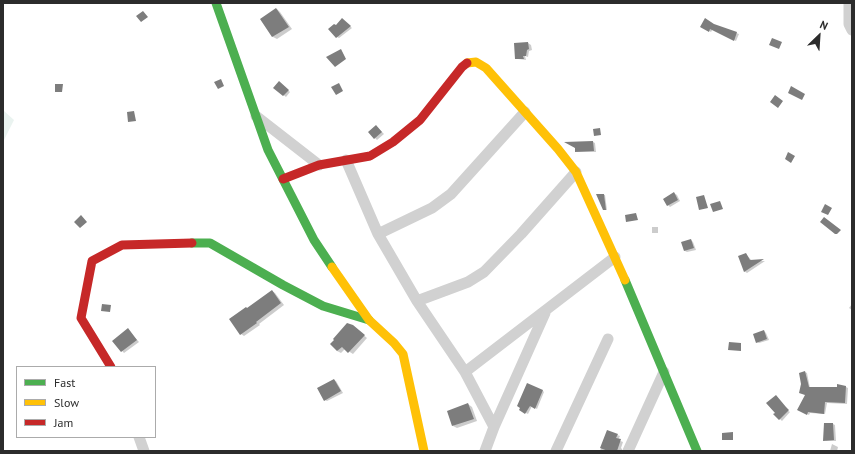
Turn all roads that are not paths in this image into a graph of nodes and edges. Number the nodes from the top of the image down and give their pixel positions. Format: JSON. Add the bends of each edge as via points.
{"nodes":[{"id":1,"x":216,"y":3,"type":"edge"},
{"id":2,"x":849,"y":3,"type":"edge"},
{"id":3,"x":851,"y":26,"type":"edge"},
{"id":4,"x":525,"y":112,"type":"junction"},
{"id":5,"x":256,"y":116,"type":"junction"},
{"id":6,"x":346,"y":160,"type":"junction"},
{"id":7,"x":319,"y":165,"type":"junction"},
{"id":8,"x":576,"y":172,"type":"junction"},
{"id":9,"x":283,"y":179,"type":"junction"},
{"id":10,"x":378,"y":234,"type":"junction"},
{"id":11,"x":615,"y":256,"type":"junction"},
{"id":12,"x":417,"y":301,"type":"junction"},
{"id":13,"x":546,"y":310,"type":"junction"},
{"id":14,"x":369,"y":320,"type":"junction"},
{"id":15,"x":608,"y":339,"type":"dead end"},
{"id":16,"x":110,"y":366,"type":"edge"},
{"id":17,"x":465,"y":372,"type":"junction"},
{"id":18,"x":664,"y":372,"type":"junction"},
{"id":19,"x":494,"y":427,"type":"junction"},
{"id":20,"x":139,"y":438,"type":"edge"},
{"id":21,"x":144,"y":451,"type":"edge"},
{"id":22,"x":424,"y":451,"type":"edge"},
{"id":23,"x":484,"y":451,"type":"edge"},
{"id":24,"x":556,"y":451,"type":"edge"},
{"id":25,"x":628,"y":451,"type":"edge"},
{"id":26,"x":697,"y":451,"type":"edge"}],
"edges":[{"from":1,"to":5,"type":"street"},
{"from":2,"to":3,"type":"street"},
{"from":4,"to":6,"type":"street","via":[[486,68],[476,62],[469,62],[462,67],[420,120],[393,142],[370,156]]},
{"from":4,"to":8,"type":"street"},
{"from":4,"to":10,"type":"street","via":[[451,194],[432,208]]},
{"from":5,"to":7,"type":"street"},
{"from":5,"to":9,"type":"street","via":[[268,150]]},
{"from":6,"to":7,"type":"street"},
{"from":6,"to":10,"type":"street"},
{"from":7,"to":9,"type":"street"},
{"from":8,"to":11,"type":"street"},
{"from":8,"to":12,"type":"street","via":[[484,272],[468,282]]},
{"from":9,"to":14,"type":"street","via":[[314,240]]},
{"from":10,"to":12,"type":"street"},
{"from":11,"to":13,"type":"street"},
{"from":11,"to":18,"type":"street"},
{"from":12,"to":17,"type":"street"},
{"from":13,"to":17,"type":"street"},
{"from":13,"to":19,"type":"street"},
{"from":14,"to":16,"type":"street","via":[[324,306],[210,243],[122,245],[92,261],[81,318]]},
{"from":14,"to":22,"type":"street","via":[[403,354]]},
{"from":15,"to":24,"type":"street"},
{"from":17,"to":19,"type":"street"},
{"from":18,"to":25,"type":"street"},
{"from":18,"to":26,"type":"street"},
{"from":19,"to":23,"type":"street"},
{"from":20,"to":21,"type":"street"}]}
